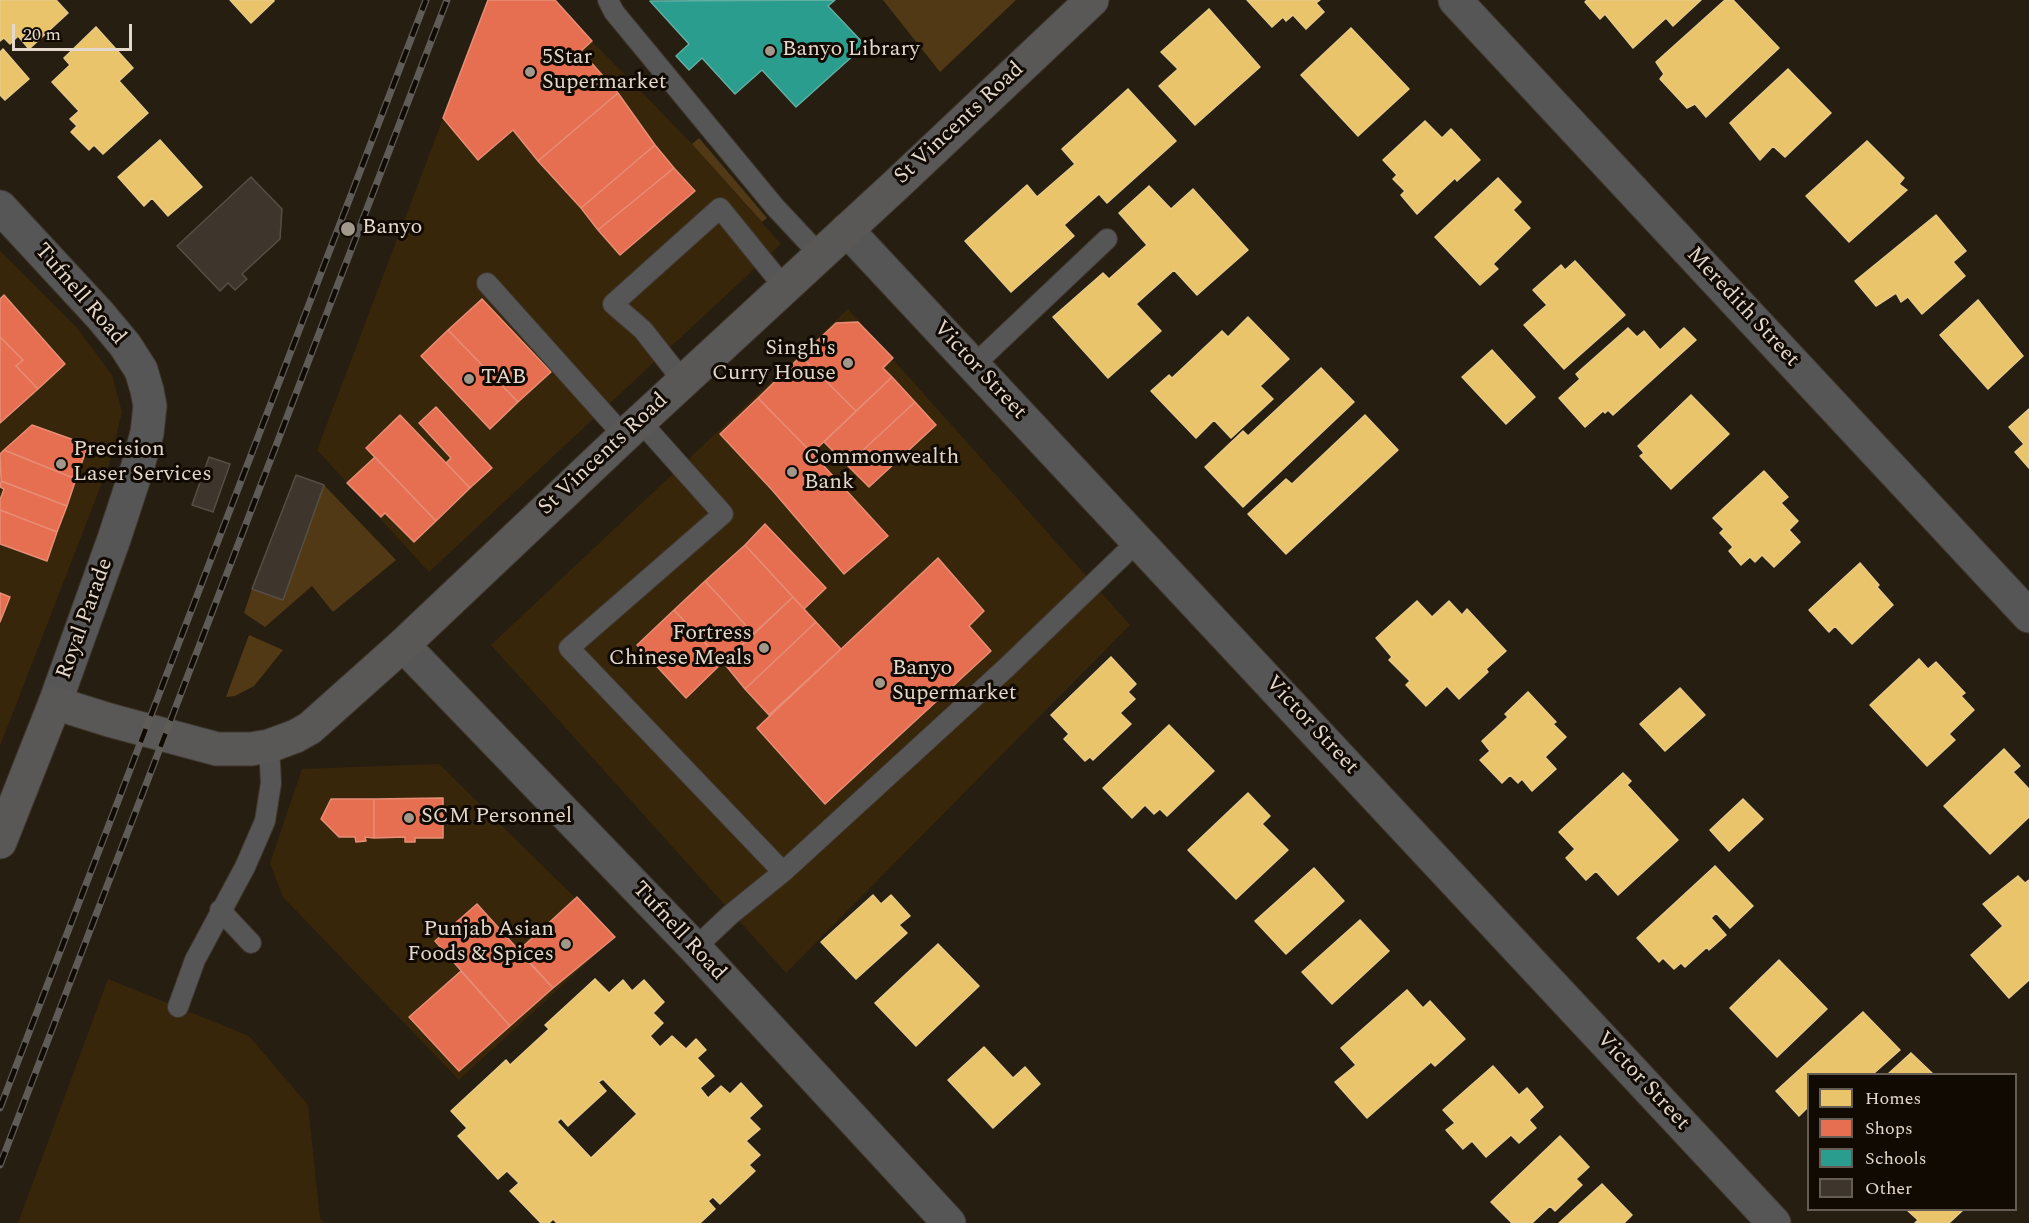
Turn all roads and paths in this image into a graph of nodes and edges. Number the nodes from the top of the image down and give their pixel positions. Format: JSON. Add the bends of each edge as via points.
{"nodes":[{"id":1,"x":608,"y":0,"type":"edge"},
{"id":2,"x":1092,"y":0,"type":"edge"},
{"id":3,"x":1455,"y":0,"type":"edge"},
{"id":4,"x":0,"y":207,"type":"edge"},
{"id":5,"x":847,"y":230,"type":"junction"},
{"id":6,"x":1107,"y":239,"type":"dead end"},
{"id":7,"x":819,"y":254,"type":"junction"},
{"id":8,"x":487,"y":283,"type":"dead end"},
{"id":9,"x":784,"y":287,"type":"junction"},
{"id":10,"x":973,"y":366,"type":"junction"},
{"id":11,"x":683,"y":381,"type":"junction"},
{"id":12,"x":147,"y":390,"type":"joint"},
{"id":13,"x":632,"y":429,"type":"junction"},
{"id":14,"x":1138,"y":541,"type":"junction"},
{"id":15,"x":2029,"y":616,"type":"edge"},
{"id":16,"x":403,"y":645,"type":"junction"},
{"id":17,"x":55,"y":703,"type":"junction"},
{"id":18,"x":269,"y":746,"type":"junction"},
{"id":19,"x":0,"y":842,"type":"edge"},
{"id":20,"x":783,"y":872,"type":"junction"},
{"id":21,"x":220,"y":910,"type":"junction"},
{"id":22,"x":251,"y":943,"type":"dead end"},
{"id":23,"x":694,"y":948,"type":"junction"},
{"id":24,"x":178,"y":1007,"type":"dead end"},
{"id":25,"x":949,"y":1223,"type":"edge"},
{"id":26,"x":1774,"y":1223,"type":"edge"}],
"edges":[{"from":1,"to":7,"type":"lane","via":[[775,207]]},
{"from":2,"to":5,"type":"main road","name":"St Vincents Road"},
{"from":3,"to":15,"type":"street","name":"Meredith Street"},
{"from":4,"to":12,"type":"street","name":"Tufnell Road","via":[[125,345],[141,370]]},
{"from":5,"to":7,"type":"main road","name":"St Vincents Road"},
{"from":5,"to":10,"type":"street","name":"Victor Street"},
{"from":6,"to":10,"type":"lane"},
{"from":7,"to":9,"type":"main road","name":"St Vincents Road"},
{"from":8,"to":13,"type":"lane"},
{"from":9,"to":11,"type":"main road","name":"St Vincents Road"},
{"from":9,"to":11,"type":"lane","via":[[720,208],[613,304],[643,330]]},
{"from":10,"to":14,"type":"street","name":"Victor Street"},
{"from":11,"to":13,"type":"main road","name":"St Vincents Road"},
{"from":12,"to":17,"type":"street","name":"Royal Parade","via":[[149,421],[137,469]]},
{"from":13,"to":16,"type":"main road","name":"St Vincents Road"},
{"from":13,"to":20,"type":"lane","via":[[723,514],[569,648]]},
{"from":14,"to":20,"type":"lane"},
{"from":14,"to":26,"type":"street","name":"Victor Street"},
{"from":16,"to":18,"type":"main road","name":"St Vincents Road","via":[[310,728]]},
{"from":16,"to":23,"type":"street","name":"Tufnell Road"},
{"from":17,"to":18,"type":"main road","name":"St Vincents Road","via":[[217,749]]},
{"from":17,"to":19,"type":"main road","name":"Royal Parade"},
{"from":18,"to":21,"type":"lane","via":[[271,783],[265,820],[245,867]]},
{"from":20,"to":23,"type":"lane"},
{"from":21,"to":22,"type":"lane"},
{"from":21,"to":24,"type":"lane","via":[[195,960]]},
{"from":23,"to":25,"type":"street","name":"Tufnell Road"}]}
